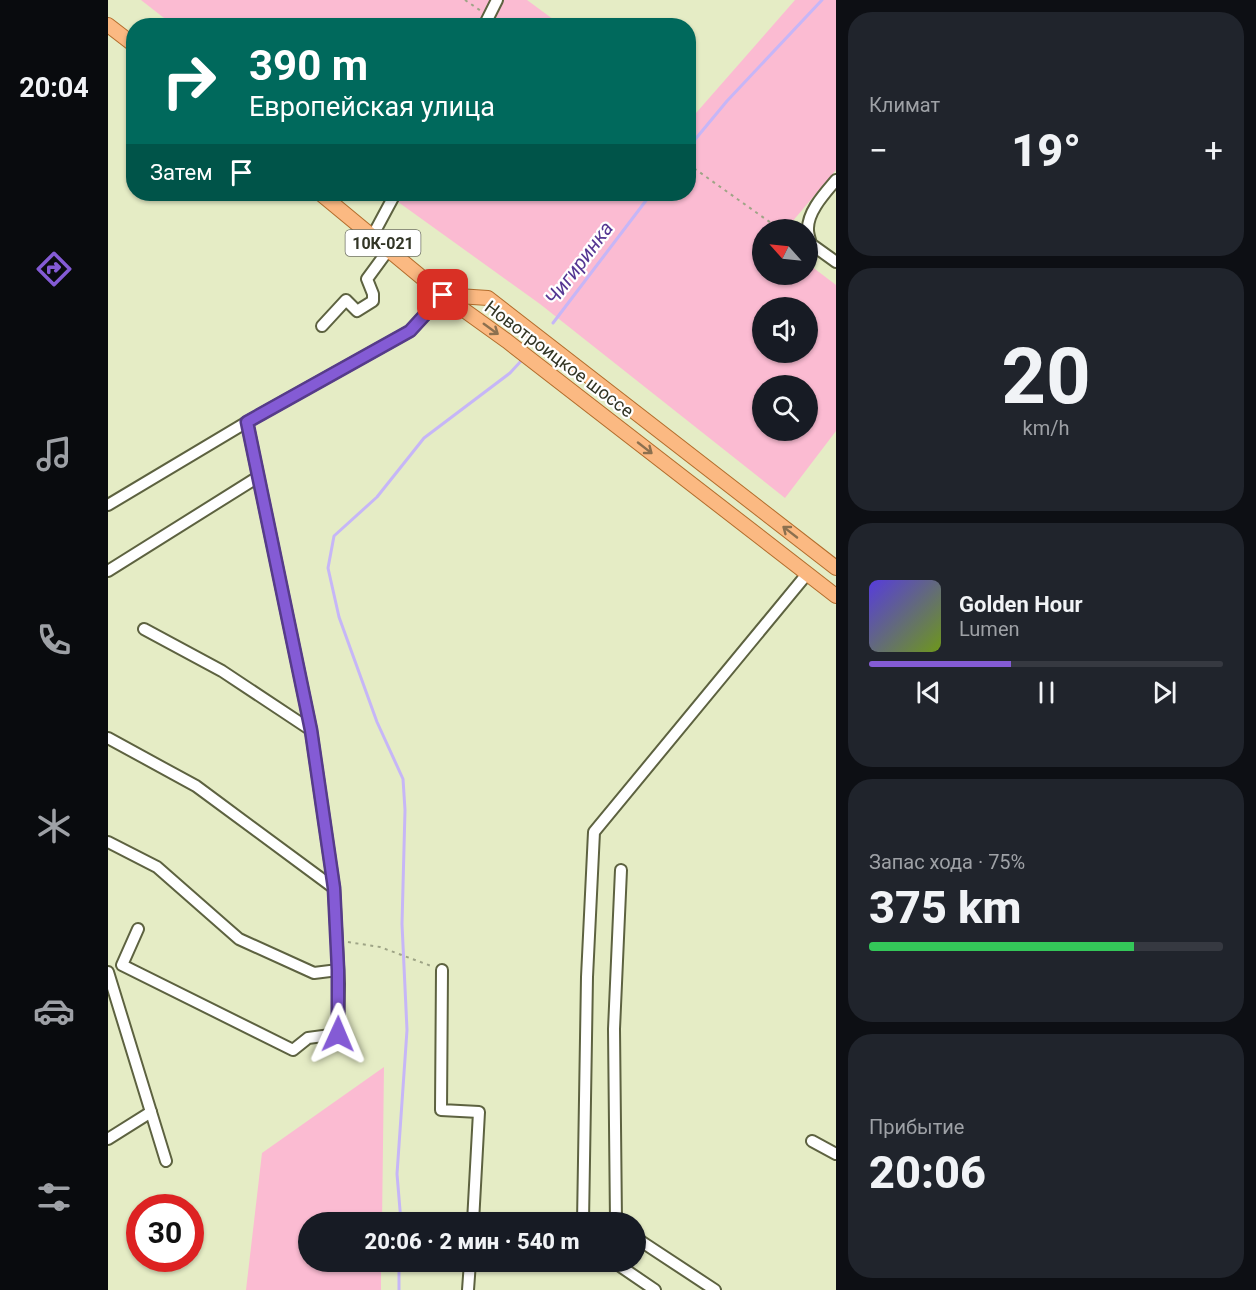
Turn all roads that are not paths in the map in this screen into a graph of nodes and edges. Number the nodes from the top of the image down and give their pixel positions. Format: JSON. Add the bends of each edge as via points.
{"nodes":[{"id":1,"x":497,"y":0,"type":"edge"},
{"id":2,"x":488,"y":18,"type":"edge"},
{"id":3,"x":108,"y":25,"type":"edge"},
{"id":4,"x":126,"y":39,"type":"edge"},
{"id":5,"x":836,"y":180,"type":"edge"},
{"id":6,"x":330,"y":201,"type":"edge"},
{"id":7,"x":391,"y":201,"type":"edge"},
{"id":8,"x":373,"y":235,"type":"junction"},
{"id":9,"x":389,"y":249,"type":"junction"},
{"id":10,"x":836,"y":262,"type":"edge"},
{"id":11,"x":443,"y":295,"type":"junction"},
{"id":12,"x":322,"y":326,"type":"dead end"},
{"id":13,"x":247,"y":422,"type":"junction"},
{"id":14,"x":258,"y":477,"type":"junction"},
{"id":15,"x":108,"y":505,"type":"edge"},
{"id":16,"x":836,"y":568,"type":"edge"},
{"id":17,"x":108,"y":571,"type":"edge"},
{"id":18,"x":807,"y":574,"type":"junction"},
{"id":19,"x":836,"y":596,"type":"edge"},
{"id":20,"x":144,"y":628,"type":"dead end"},
{"id":21,"x":311,"y":730,"type":"junction"},
{"id":22,"x":108,"y":738,"type":"edge"},
{"id":23,"x":108,"y":842,"type":"edge"},
{"id":24,"x":621,"y":870,"type":"dead end"},
{"id":25,"x":334,"y":888,"type":"junction"},
{"id":26,"x":138,"y":929,"type":"dead end"},
{"id":27,"x":338,"y":970,"type":"junction"},
{"id":28,"x":442,"y":970,"type":"road end"},
{"id":29,"x":108,"y":972,"type":"edge"},
{"id":30,"x":151,"y":1112,"type":"junction"},
{"id":31,"x":108,"y":1138,"type":"edge"},
{"id":32,"x":812,"y":1141,"type":"dead end"},
{"id":33,"x":836,"y":1154,"type":"edge"},
{"id":34,"x":166,"y":1161,"type":"dead end"},
{"id":35,"x":474,"y":1212,"type":"edge"},
{"id":36,"x":583,"y":1212,"type":"edge"},
{"id":37,"x":616,"y":1212,"type":"edge"},
{"id":38,"x":646,"y":1245,"type":"edge"},
{"id":39,"x":469,"y":1272,"type":"edge"},
{"id":40,"x":629,"y":1272,"type":"edge"},
{"id":41,"x":468,"y":1290,"type":"edge"},
{"id":42,"x":655,"y":1290,"type":"edge"},
{"id":43,"x":715,"y":1290,"type":"edge"}],
"edges":[{"from":1,"to":2,"type":"street"},
{"from":3,"to":4,"type":"main road"},
{"from":5,"to":10,"type":"street","via":[[814,210],[808,228],[811,244]]},
{"from":6,"to":8,"type":"main road","number":"10К-021"},
{"from":7,"to":8,"type":"street"},
{"from":8,"to":9,"type":"main road","number":"10К-021"},
{"from":9,"to":11,"type":"main road","number":"10К-021"},
{"from":9,"to":12,"type":"street","via":[[368,279],[373,301],[357,310],[346,300]]},
{"from":11,"to":13,"type":"street","via":[[410,331]]},
{"from":16,"to":11,"type":"main road","name":"Новотроицкое шоссе","one_way":true,"via":[[488,298]]},
{"from":11,"to":18,"type":"main road","name":"Новотроицкое шоссе","one_way":true},
{"from":13,"to":14,"type":"street"},
{"from":13,"to":15,"type":"street"},
{"from":14,"to":17,"type":"street"},
{"from":14,"to":21,"type":"street"},
{"from":18,"to":19,"type":"main road","name":"Новотроицкое шоссе"},
{"from":18,"to":36,"type":"street","via":[[594,832]]},
{"from":20,"to":21,"type":"street","via":[[222,671]]},
{"from":21,"to":25,"type":"street"},
{"from":22,"to":25,"type":"street","via":[[196,786]]},
{"from":23,"to":27,"type":"street","via":[[157,867],[239,939],[314,973]]},
{"from":24,"to":37,"type":"street","via":[[614,1029]]},
{"from":25,"to":27,"type":"street"},
{"from":26,"to":27,"type":"street","via":[[122,965],[293,1050],[308,1038],[338,1034]]},
{"from":28,"to":35,"type":"street","via":[[441,1110],[479,1112]]},
{"from":29,"to":30,"type":"street"},
{"from":30,"to":31,"type":"street"},
{"from":30,"to":34,"type":"street"},
{"from":32,"to":33,"type":"street"},
{"from":38,"to":43,"type":"street"},
{"from":39,"to":41,"type":"street"},
{"from":40,"to":42,"type":"street"}]}
